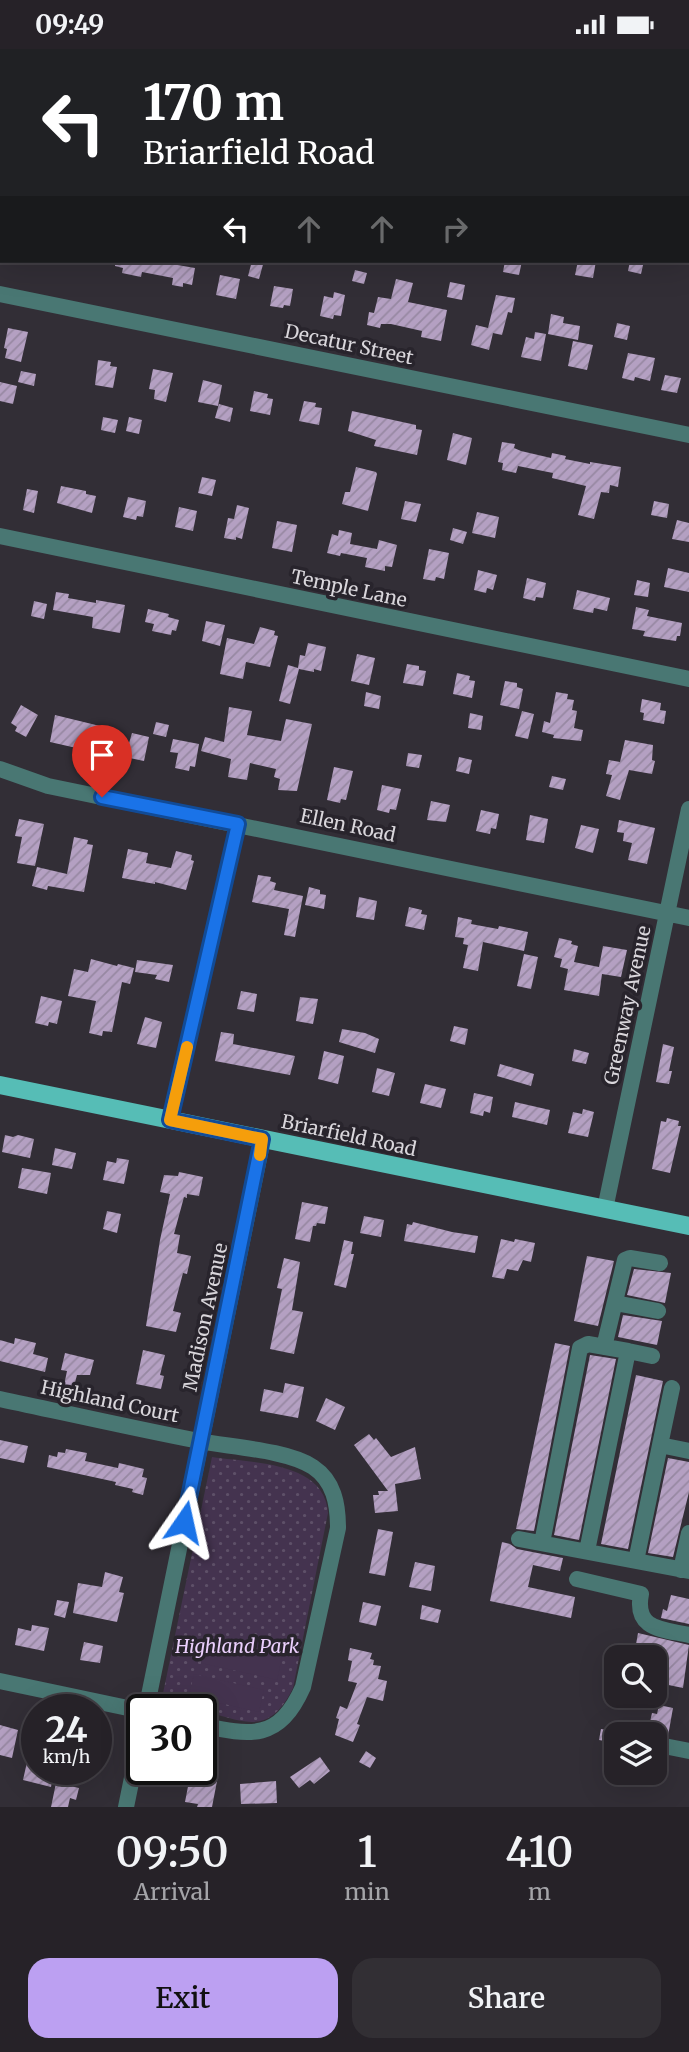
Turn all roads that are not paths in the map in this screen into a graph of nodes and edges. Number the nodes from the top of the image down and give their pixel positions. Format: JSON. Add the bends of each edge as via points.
{"nodes":[{"id":1,"x":0,"y":294,"type":"edge"},
{"id":2,"x":689,"y":435,"type":"edge"},
{"id":3,"x":0,"y":536,"type":"edge"},
{"id":4,"x":689,"y":679,"type":"edge"},
{"id":5,"x":0,"y":769,"type":"edge"},
{"id":6,"x":689,"y":809,"type":"edge"},
{"id":7,"x":238,"y":824,"type":"junction"},
{"id":8,"x":667,"y":913,"type":"junction"},
{"id":9,"x":689,"y":918,"type":"edge"},
{"id":10,"x":0,"y":1085,"type":"edge"},
{"id":11,"x":170,"y":1120,"type":"junction"},
{"id":12,"x":262,"y":1139,"type":"junction"},
{"id":13,"x":605,"y":1209,"type":"junction"},
{"id":14,"x":689,"y":1226,"type":"edge"},
{"id":15,"x":660,"y":1263,"type":"dead end"},
{"id":16,"x":615,"y":1303,"type":"junction"},
{"id":17,"x":658,"y":1311,"type":"dead end"},
{"id":18,"x":604,"y":1347,"type":"junction"},
{"id":19,"x":628,"y":1351,"type":"junction"},
{"id":20,"x":652,"y":1356,"type":"dead end"},
{"id":21,"x":673,"y":1388,"type":"dead end"},
{"id":22,"x":0,"y":1399,"type":"edge"},
{"id":23,"x":200,"y":1441,"type":"junction"},
{"id":24,"x":660,"y":1445,"type":"junction"},
{"id":25,"x":689,"y":1451,"type":"edge"},
{"id":26,"x":689,"y":1533,"type":"edge"},
{"id":27,"x":519,"y":1539,"type":"dead end"},
{"id":28,"x":542,"y":1543,"type":"junction"},
{"id":29,"x":587,"y":1551,"type":"junction"},
{"id":30,"x":636,"y":1561,"type":"junction"},
{"id":31,"x":685,"y":1570,"type":"edge"},
{"id":32,"x":577,"y":1579,"type":"dead end"},
{"id":33,"x":689,"y":1635,"type":"edge"},
{"id":34,"x":0,"y":1681,"type":"edge"},
{"id":35,"x":148,"y":1694,"type":"edge"},
{"id":36,"x":126,"y":1707,"type":"edge"},
{"id":37,"x":217,"y":1728,"type":"edge"},
{"id":38,"x":667,"y":1747,"type":"edge"},
{"id":39,"x":689,"y":1751,"type":"edge"},
{"id":40,"x":131,"y":1785,"type":"edge"},
{"id":41,"x":126,"y":1807,"type":"edge"}],
"edges":[{"from":1,"to":2,"type":"street","name":"Decatur Street"},
{"from":3,"to":4,"type":"street","name":"Temple Lane"},
{"from":5,"to":7,"type":"street","name":"Ellen Road","via":[[48,786]]},
{"from":6,"to":8,"type":"street","name":"Greenway Avenue"},
{"from":7,"to":8,"type":"street","name":"Ellen Road"},
{"from":7,"to":11,"type":"street"},
{"from":8,"to":9,"type":"street","name":"Ellen Road"},
{"from":8,"to":13,"type":"street","name":"Greenway Avenue"},
{"from":10,"to":11,"type":"main road","name":"Briarfield Road"},
{"from":11,"to":12,"type":"main road","name":"Briarfield Road"},
{"from":12,"to":13,"type":"main road","name":"Briarfield Road"},
{"from":12,"to":23,"type":"street","name":"Madison Avenue"},
{"from":13,"to":14,"type":"main road","name":"Briarfield Road"},
{"from":15,"to":16,"type":"street","via":[[625,1260]]},
{"from":16,"to":17,"type":"street"},
{"from":16,"to":18,"type":"street"},
{"from":18,"to":19,"type":"street"},
{"from":18,"to":28,"type":"street","via":[[580,1347]]},
{"from":19,"to":20,"type":"street"},
{"from":19,"to":29,"type":"street"},
{"from":21,"to":24,"type":"street"},
{"from":22,"to":23,"type":"street","name":"Highland Court"},
{"from":23,"to":35,"type":"street","name":"Madison Avenue"},
{"from":23,"to":37,"type":"street","name":"Highland Court","via":[[278,1455],[315,1468],[335,1495],[338,1528],[303,1687],[291,1709],[281,1721],[258,1732]]},
{"from":24,"to":25,"type":"street"},
{"from":24,"to":30,"type":"street"},
{"from":26,"to":31,"type":"street"},
{"from":27,"to":28,"type":"street"},
{"from":28,"to":29,"type":"street"},
{"from":29,"to":30,"type":"street"},
{"from":30,"to":31,"type":"street"},
{"from":32,"to":33,"type":"street","via":[[641,1594],[639,1608],[648,1623]]},
{"from":34,"to":36,"type":"street"},
{"from":38,"to":39,"type":"street"},
{"from":40,"to":41,"type":"street"}]}
